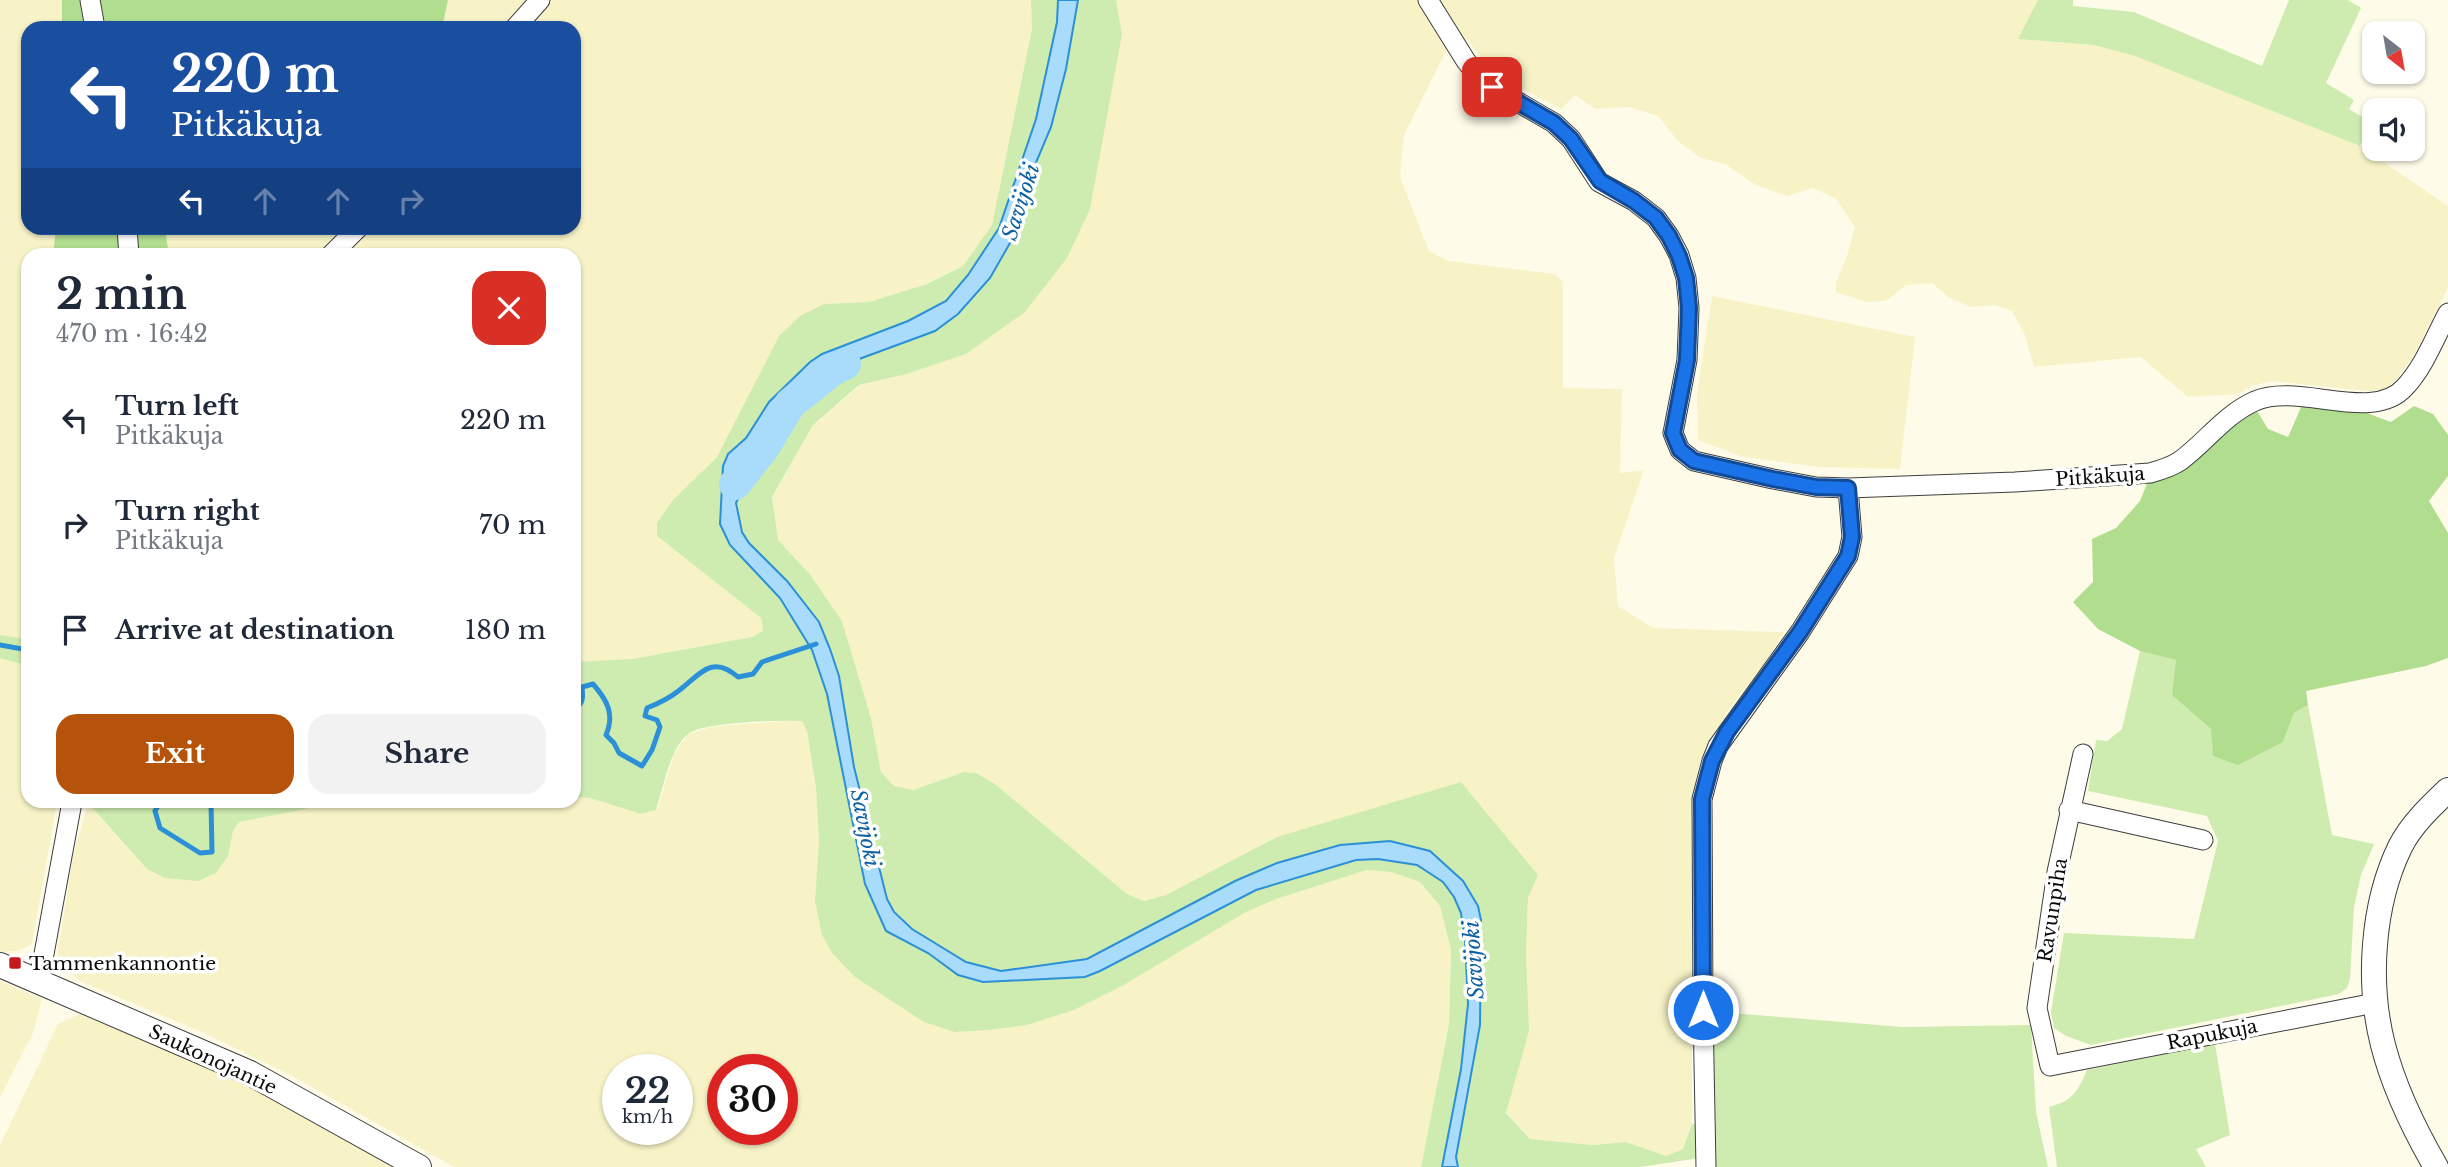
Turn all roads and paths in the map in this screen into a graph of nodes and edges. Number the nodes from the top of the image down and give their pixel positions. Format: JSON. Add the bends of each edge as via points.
{"nodes":[{"id":1,"x":90,"y":0,"type":"edge"},
{"id":2,"x":540,"y":0,"type":"edge"},
{"id":3,"x":1428,"y":0,"type":"edge"},
{"id":4,"x":94,"y":21,"type":"edge"},
{"id":5,"x":521,"y":21,"type":"edge"},
{"id":6,"x":351,"y":235,"type":"edge"},
{"id":7,"x":338,"y":248,"type":"edge"},
{"id":8,"x":2448,"y":313,"type":"edge"},
{"id":9,"x":1848,"y":488,"type":"junction"},
{"id":10,"x":2083,"y":754,"type":"dead end"},
{"id":11,"x":2448,"y":790,"type":"edge"},
{"id":12,"x":71,"y":808,"type":"edge"},
{"id":13,"x":2069,"y":810,"type":"junction"},
{"id":14,"x":2203,"y":840,"type":"dead end"},
{"id":15,"x":0,"y":965,"type":"edge"},
{"id":16,"x":39,"y":981,"type":"junction"},
{"id":17,"x":2375,"y":1003,"type":"junction"},
{"id":18,"x":2050,"y":1066,"type":"joint"},
{"id":19,"x":419,"y":1167,"type":"edge"},
{"id":20,"x":1706,"y":1167,"type":"edge"},
{"id":21,"x":2435,"y":1167,"type":"edge"}],
"edges":[{"from":1,"to":4,"type":"street"},
{"from":2,"to":5,"type":"street"},
{"from":3,"to":9,"type":"street","name":"Pitkäkuja","via":[[1478,76],[1554,123],[1600,181],[1656,218],[1669,236],[1686,278],[1689,308],[1687,360],[1673,433],[1680,450],[1694,461],[1773,479]]},
{"from":6,"to":7,"type":"street"},
{"from":8,"to":9,"type":"street","name":"Pitkäkuja","via":[[2415,374],[2395,396],[2367,403],[2291,394],[2258,400],[2226,418],[2181,460],[2150,473]]},
{"from":9,"to":20,"type":"street","via":[[1852,537],[1848,556],[1718,746],[1702,799]]},
{"from":10,"to":13,"type":"street","name":"Ravunpiha"},
{"from":11,"to":17,"type":"street","via":[[2427,809],[2401,845],[2388,879],[2377,928]]},
{"from":12,"to":16,"type":"street"},
{"from":13,"to":14,"type":"street"},
{"from":13,"to":18,"type":"street","name":"Ravunpiha","via":[[2037,1008]]},
{"from":15,"to":16,"type":"street","name":"Saukonojantie"},
{"from":16,"to":19,"type":"street","name":"Saukonojantie","via":[[250,1073]]},
{"from":17,"to":18,"type":"street","name":"Rapukuja"},
{"from":17,"to":21,"type":"street","via":[[2394,1081]]}]}
